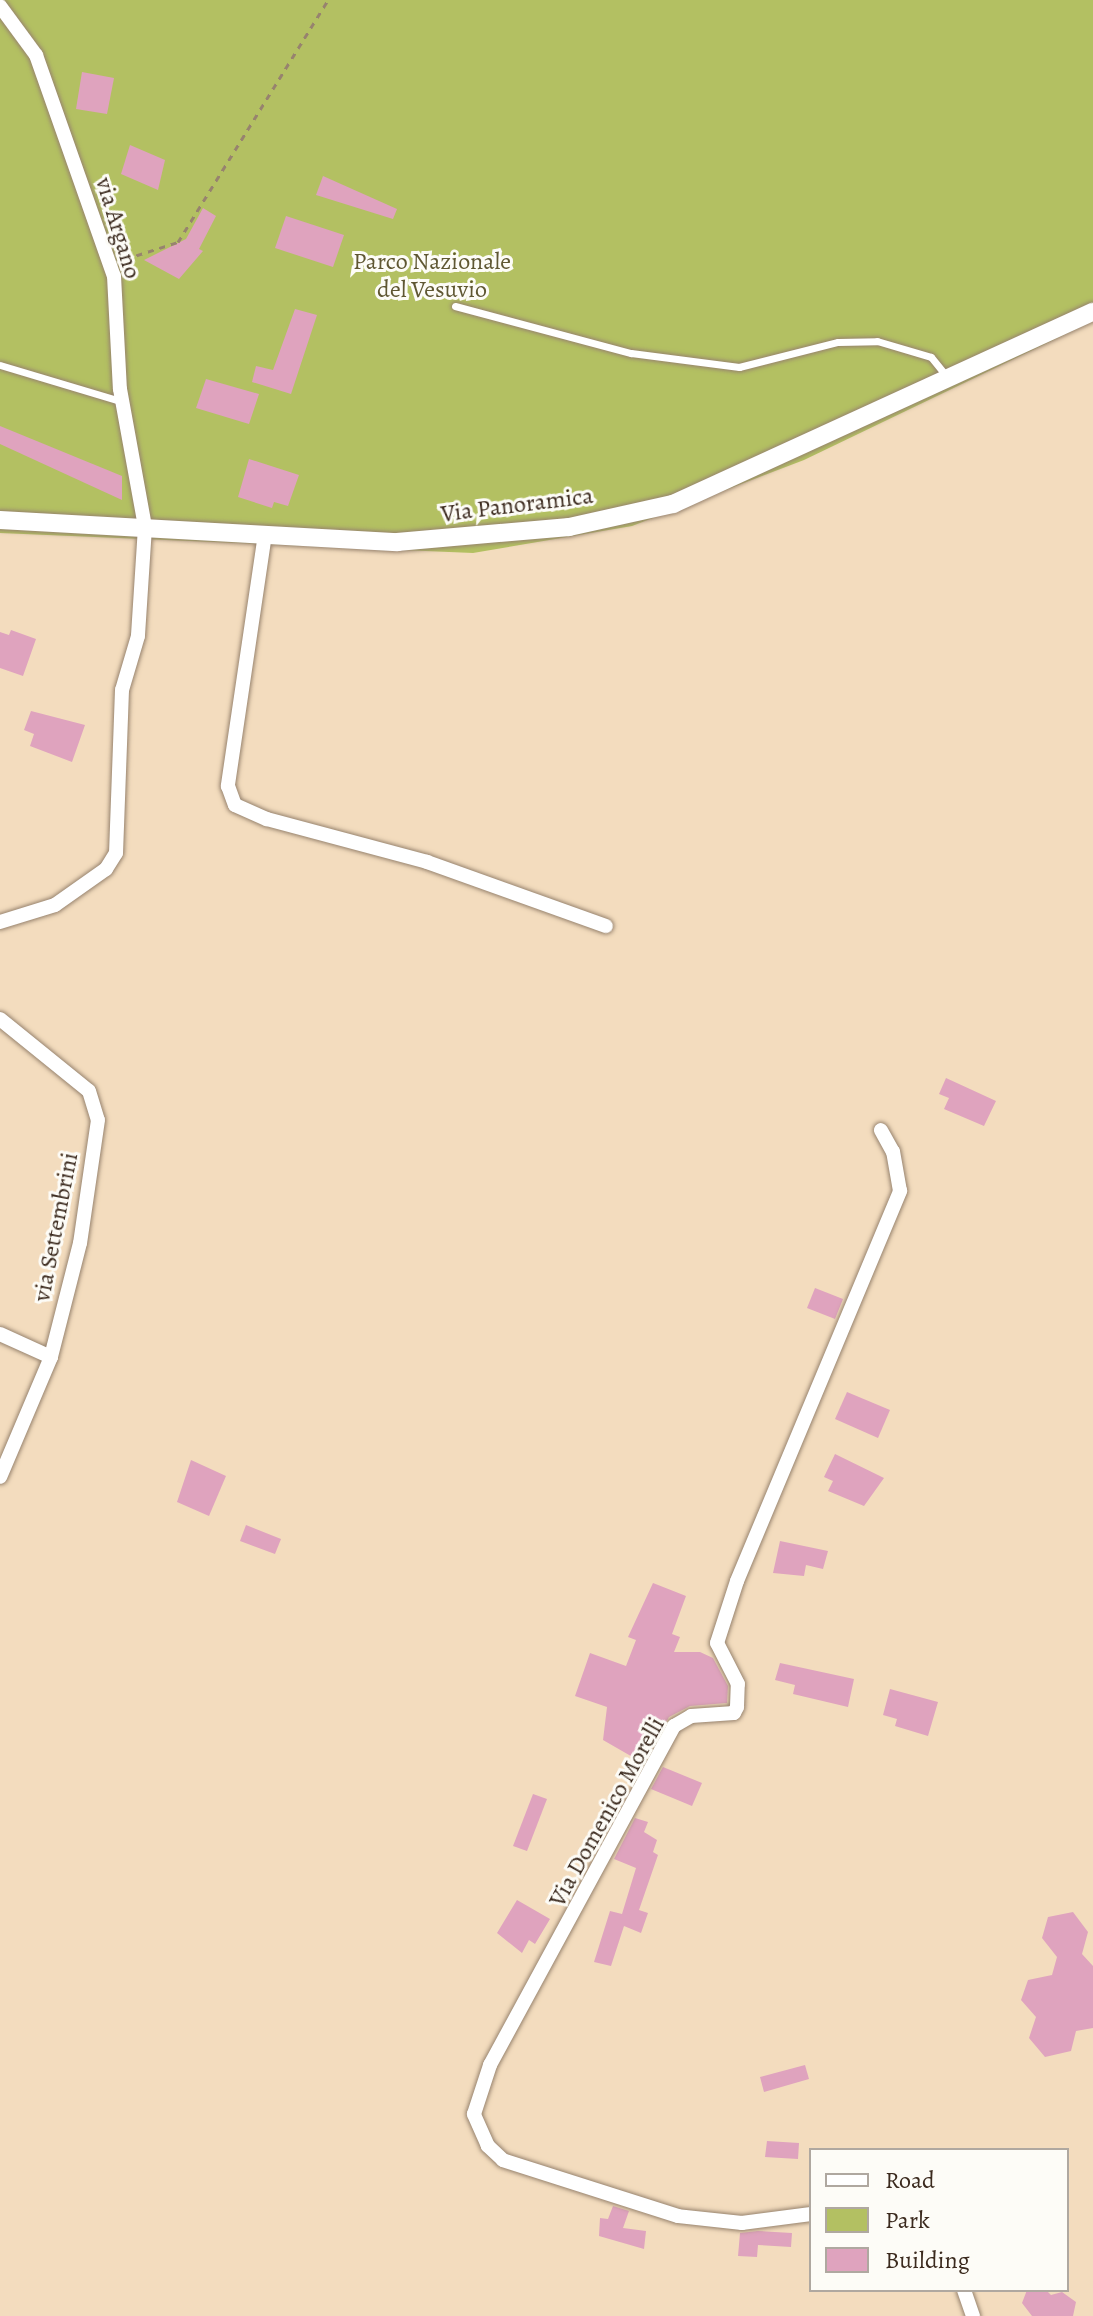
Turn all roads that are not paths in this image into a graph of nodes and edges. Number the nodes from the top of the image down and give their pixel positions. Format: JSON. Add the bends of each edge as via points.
{"nodes":[{"id":1,"x":0,"y":6,"type":"edge"},
{"id":2,"x":455,"y":306,"type":"dead end"},
{"id":3,"x":1093,"y":312,"type":"edge"},
{"id":4,"x":0,"y":365,"type":"edge"},
{"id":5,"x":948,"y":378,"type":"junction"},
{"id":6,"x":123,"y":402,"type":"junction"},
{"id":7,"x":0,"y":520,"type":"edge"},
{"id":8,"x":145,"y":527,"type":"junction"},
{"id":9,"x":265,"y":534,"type":"junction"},
{"id":10,"x":0,"y":922,"type":"edge"},
{"id":11,"x":606,"y":926,"type":"dead end"},
{"id":12,"x":0,"y":1019,"type":"edge"},
{"id":13,"x":881,"y":1130,"type":"dead end"},
{"id":14,"x":0,"y":1334,"type":"edge"},
{"id":15,"x":51,"y":1357,"type":"junction"},
{"id":16,"x":0,"y":1477,"type":"edge"},
{"id":17,"x":809,"y":2214,"type":"edge"},
{"id":18,"x":965,"y":2292,"type":"edge"},
{"id":19,"x":973,"y":2316,"type":"edge"}],
"edges":[{"from":1,"to":6,"type":"street","name":"via Argano","via":[[36,55],[110,264]]},
{"from":2,"to":5,"type":"lane","via":[[631,353],[739,367],[838,342],[877,341],[931,357]]},
{"from":3,"to":5,"type":"street","name":"Via Panoramica"},
{"from":4,"to":6,"type":"lane"},
{"from":5,"to":9,"type":"street","name":"Via Panoramica","via":[[673,504],[569,527],[397,542]]},
{"from":6,"to":8,"type":"street","name":"via Argano"},
{"from":7,"to":8,"type":"street","name":"Via Panoramica"},
{"from":8,"to":9,"type":"street","name":"Via Panoramica"},
{"from":8,"to":10,"type":"street","via":[[138,636],[122,690],[116,853],[106,869],[55,905]]},
{"from":9,"to":11,"type":"street","via":[[228,786],[235,805],[267,819],[427,862]]},
{"from":12,"to":15,"type":"street","name":"via Settembrini","via":[[96,1102],[80,1243]]},
{"from":13,"to":17,"type":"street","name":"Via Domenico Morelli","via":[[893,1152],[900,1191],[737,1581],[717,1643],[738,1684],[737,1707],[734,1713],[691,1716],[674,1726],[490,2065],[474,2114],[482,2137],[503,2160],[678,2216],[742,2223]]},
{"from":14,"to":15,"type":"street"},
{"from":15,"to":16,"type":"street","name":"via Settembrini"},
{"from":18,"to":19,"type":"street"}]}
